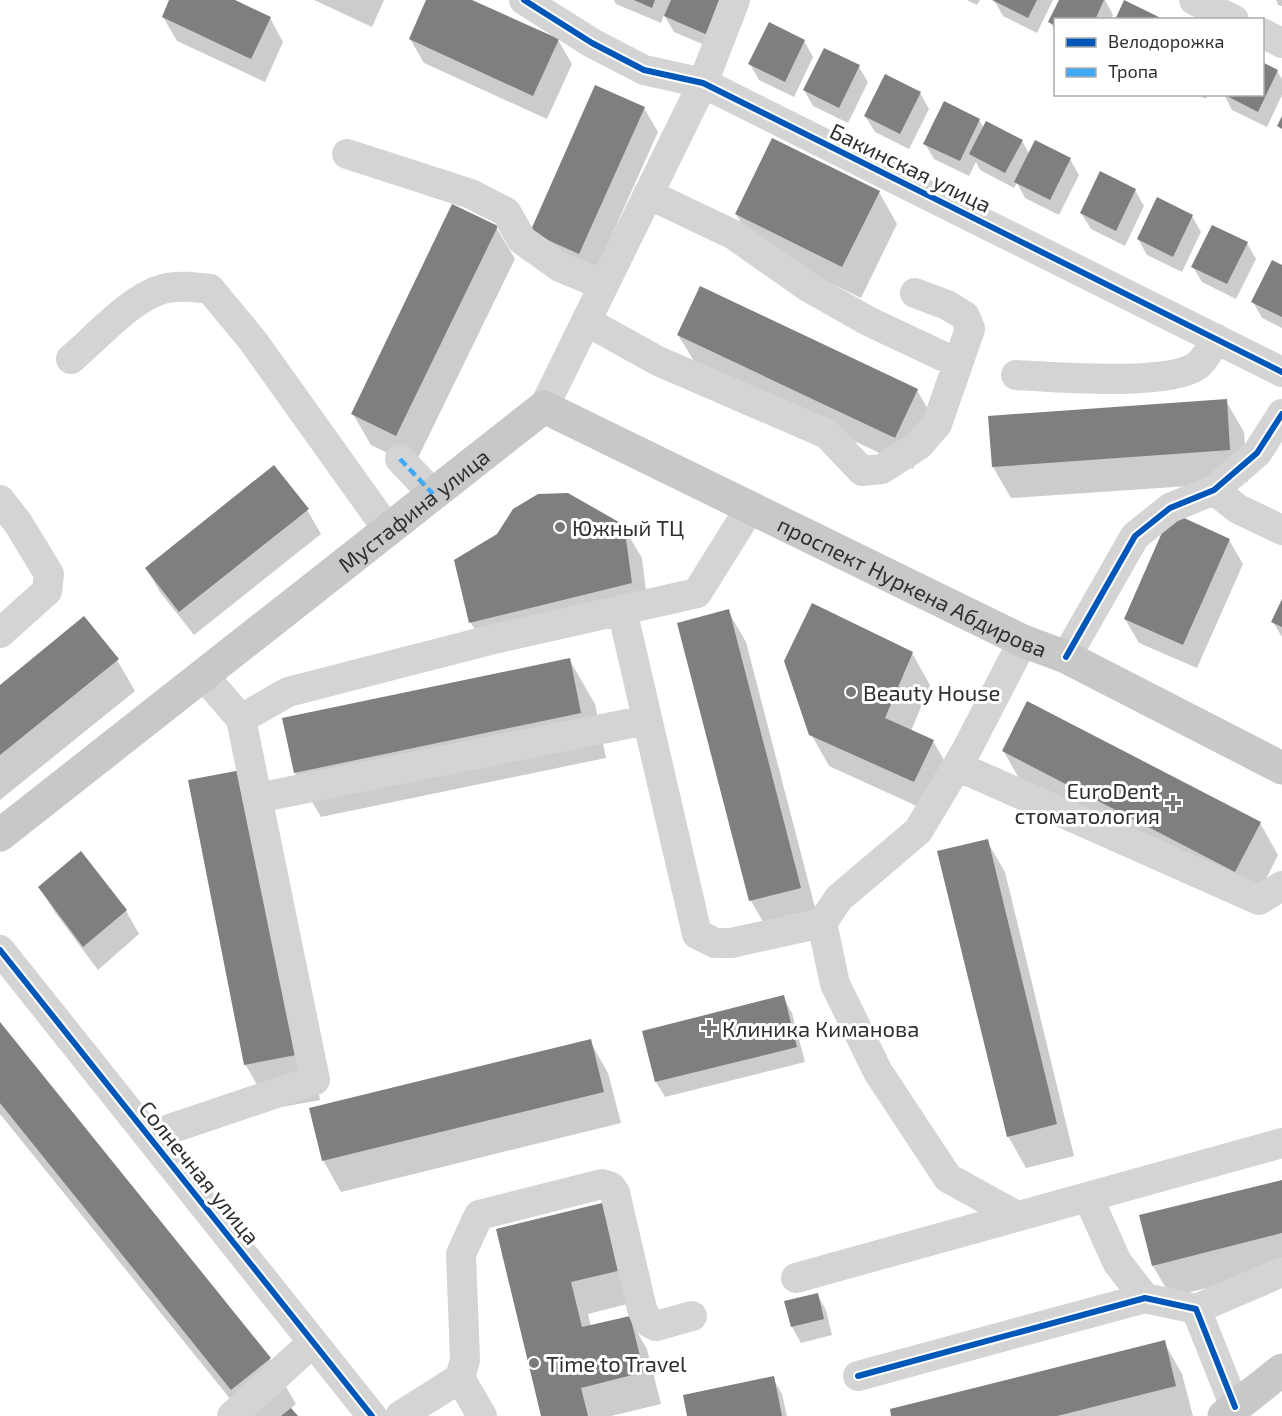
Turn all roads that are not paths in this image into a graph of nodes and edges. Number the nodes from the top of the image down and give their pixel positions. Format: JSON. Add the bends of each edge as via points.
{"nodes":[{"id":1,"x":524,"y":0,"type":"edge"},
{"id":2,"x":735,"y":0,"type":"edge"},
{"id":3,"x":1194,"y":0,"type":"edge"},
{"id":4,"x":1230,"y":18,"type":"edge"},
{"id":5,"x":1264,"y":34,"type":"edge"},
{"id":6,"x":1282,"y":43,"type":"edge"},
{"id":7,"x":703,"y":83,"type":"junction"},
{"id":8,"x":347,"y":154,"type":"dead end"},
{"id":9,"x":648,"y":194,"type":"junction"},
{"id":10,"x":604,"y":285,"type":"junction"},
{"id":11,"x":915,"y":293,"type":"dead end"},
{"id":12,"x":586,"y":321,"type":"junction"},
{"id":13,"x":1215,"y":338,"type":"junction"},
{"id":14,"x":71,"y":359,"type":"dead end"},
{"id":15,"x":957,"y":363,"type":"junction"},
{"id":16,"x":1282,"y":372,"type":"edge"},
{"id":17,"x":1016,"y":375,"type":"dead end"},
{"id":18,"x":544,"y":407,"type":"junction"},
{"id":19,"x":1282,"y":414,"type":"edge"},
{"id":20,"x":400,"y":459,"type":"dead end"},
{"id":21,"x":1214,"y":490,"type":"junction"},
{"id":22,"x":433,"y":494,"type":"junction"},
{"id":23,"x":0,"y":500,"type":"edge"},
{"id":24,"x":750,"y":508,"type":"junction"},
{"id":25,"x":388,"y":530,"type":"junction"},
{"id":26,"x":1282,"y":530,"type":"edge"},
{"id":27,"x":622,"y":610,"type":"junction"},
{"id":28,"x":0,"y":633,"type":"edge"},
{"id":29,"x":1023,"y":641,"type":"junction"},
{"id":30,"x":1066,"y":657,"type":"junction"},
{"id":31,"x":203,"y":675,"type":"junction"},
{"id":32,"x":241,"y":719,"type":"junction"},
{"id":33,"x":647,"y":720,"type":"junction"},
{"id":34,"x":957,"y":766,"type":"junction"},
{"id":35,"x":1282,"y":768,"type":"edge"},
{"id":36,"x":257,"y":798,"type":"junction"},
{"id":37,"x":0,"y":835,"type":"edge"},
{"id":38,"x":1282,"y":886,"type":"edge"},
{"id":39,"x":822,"y":923,"type":"junction"},
{"id":40,"x":0,"y":950,"type":"edge"},
{"id":41,"x":149,"y":1136,"type":"junction"},
{"id":42,"x":1282,"y":1143,"type":"edge"},
{"id":43,"x":1088,"y":1197,"type":"junction"},
{"id":44,"x":1017,"y":1216,"type":"junction"},
{"id":45,"x":1282,"y":1272,"type":"edge"},
{"id":46,"x":796,"y":1278,"type":"dead end"},
{"id":47,"x":1145,"y":1298,"type":"junction"},
{"id":48,"x":1196,"y":1309,"type":"junction"},
{"id":49,"x":692,"y":1316,"type":"dead end"},
{"id":50,"x":313,"y":1342,"type":"junction"},
{"id":51,"x":1282,"y":1370,"type":"edge"},
{"id":52,"x":858,"y":1376,"type":"dead end"},
{"id":53,"x":460,"y":1378,"type":"junction"},
{"id":54,"x":1229,"y":1412,"type":"edge"},
{"id":55,"x":232,"y":1416,"type":"edge"},
{"id":56,"x":372,"y":1416,"type":"edge"},
{"id":57,"x":400,"y":1416,"type":"edge"},
{"id":58,"x":482,"y":1416,"type":"edge"}],
"edges":[{"from":1,"to":7,"type":"street","name":"Бакинская улица","via":[[644,70]]},
{"from":2,"to":7,"type":"street","name":"Мустафина улица"},
{"from":3,"to":4,"type":"street"},
{"from":5,"to":6,"type":"street"},
{"from":7,"to":9,"type":"street","name":"Мустафина улица"},
{"from":7,"to":13,"type":"street","name":"Бакинская улица"},
{"from":8,"to":10,"type":"street","via":[[471,194],[506,212],[522,240],[560,267]]},
{"from":9,"to":10,"type":"street","name":"Мустафина улица"},
{"from":9,"to":15,"type":"street","via":[[734,235],[808,287],[868,321]]},
{"from":10,"to":12,"type":"street","name":"Мустафина улица"},
{"from":11,"to":15,"type":"street","via":[[965,316],[969,329]]},
{"from":12,"to":15,"type":"street","via":[[658,361],[827,434],[862,471],[882,469],[925,438],[937,424]]},
{"from":12,"to":18,"type":"street","name":"Мустафина улица"},
{"from":13,"to":16,"type":"street","name":"Бакинская улица"},
{"from":13,"to":17,"type":"street","via":[[1197,365],[1182,372],[1126,378]]},
{"from":14,"to":25,"type":"street","via":[[135,303],[162,289],[210,289],[253,340]]},
{"from":18,"to":22,"type":"main road","name":"Мустафина улица"},
{"from":18,"to":24,"type":"main road","name":"проспект Нуркена Абдирова"},
{"from":19,"to":21,"type":"street","via":[[1257,453]]},
{"from":20,"to":22,"type":"street"},
{"from":21,"to":26,"type":"street","via":[[1238,508]]},
{"from":21,"to":30,"type":"street","via":[[1170,508],[1135,536]]},
{"from":22,"to":25,"type":"main road","name":"Мустафина улица"},
{"from":23,"to":28,"type":"street","via":[[49,574],[47,591]]},
{"from":24,"to":27,"type":"street","via":[[697,593]]},
{"from":24,"to":29,"type":"main road","name":"проспект Нуркена Абдирова"},
{"from":25,"to":31,"type":"main road","name":"Мустафина улица"},
{"from":27,"to":32,"type":"street","via":[[288,692]]},
{"from":27,"to":33,"type":"street"},
{"from":29,"to":30,"type":"main road","name":"проспект Нуркена Абдирова"},
{"from":29,"to":34,"type":"street"},
{"from":30,"to":35,"type":"main road","name":"проспект Нуркена Абдирова"},
{"from":31,"to":32,"type":"street"},
{"from":31,"to":37,"type":"main road","name":"Мустафина улица"},
{"from":32,"to":36,"type":"street"},
{"from":33,"to":36,"type":"street"},
{"from":33,"to":39,"type":"street","via":[[697,934],[714,943],[731,943]]},
{"from":34,"to":38,"type":"street","via":[[1259,900]]},
{"from":34,"to":39,"type":"street","via":[[918,831],[838,898]]},
{"from":36,"to":41,"type":"street","via":[[315,1080]]},
{"from":39,"to":44,"type":"street","via":[[835,984],[878,1072],[948,1178]]},
{"from":40,"to":41,"type":"street","name":"Солнечная улица"},
{"from":41,"to":50,"type":"street","name":"Солнечная улица"},
{"from":42,"to":43,"type":"street"},
{"from":43,"to":44,"type":"street"},
{"from":43,"to":47,"type":"street","via":[[1117,1262]]},
{"from":44,"to":46,"type":"street"},
{"from":45,"to":48,"type":"street"},
{"from":47,"to":48,"type":"street"},
{"from":47,"to":52,"type":"street"},
{"from":48,"to":54,"type":"street"},
{"from":49,"to":53,"type":"street","via":[[656,1326],[648,1322],[611,1187],[602,1184],[479,1215],[461,1254],[465,1360]]},
{"from":50,"to":55,"type":"street"},
{"from":50,"to":56,"type":"street","name":"Солнечная улица"},
{"from":51,"to":54,"type":"main road"},
{"from":53,"to":57,"type":"street"},
{"from":53,"to":58,"type":"street"}]}
